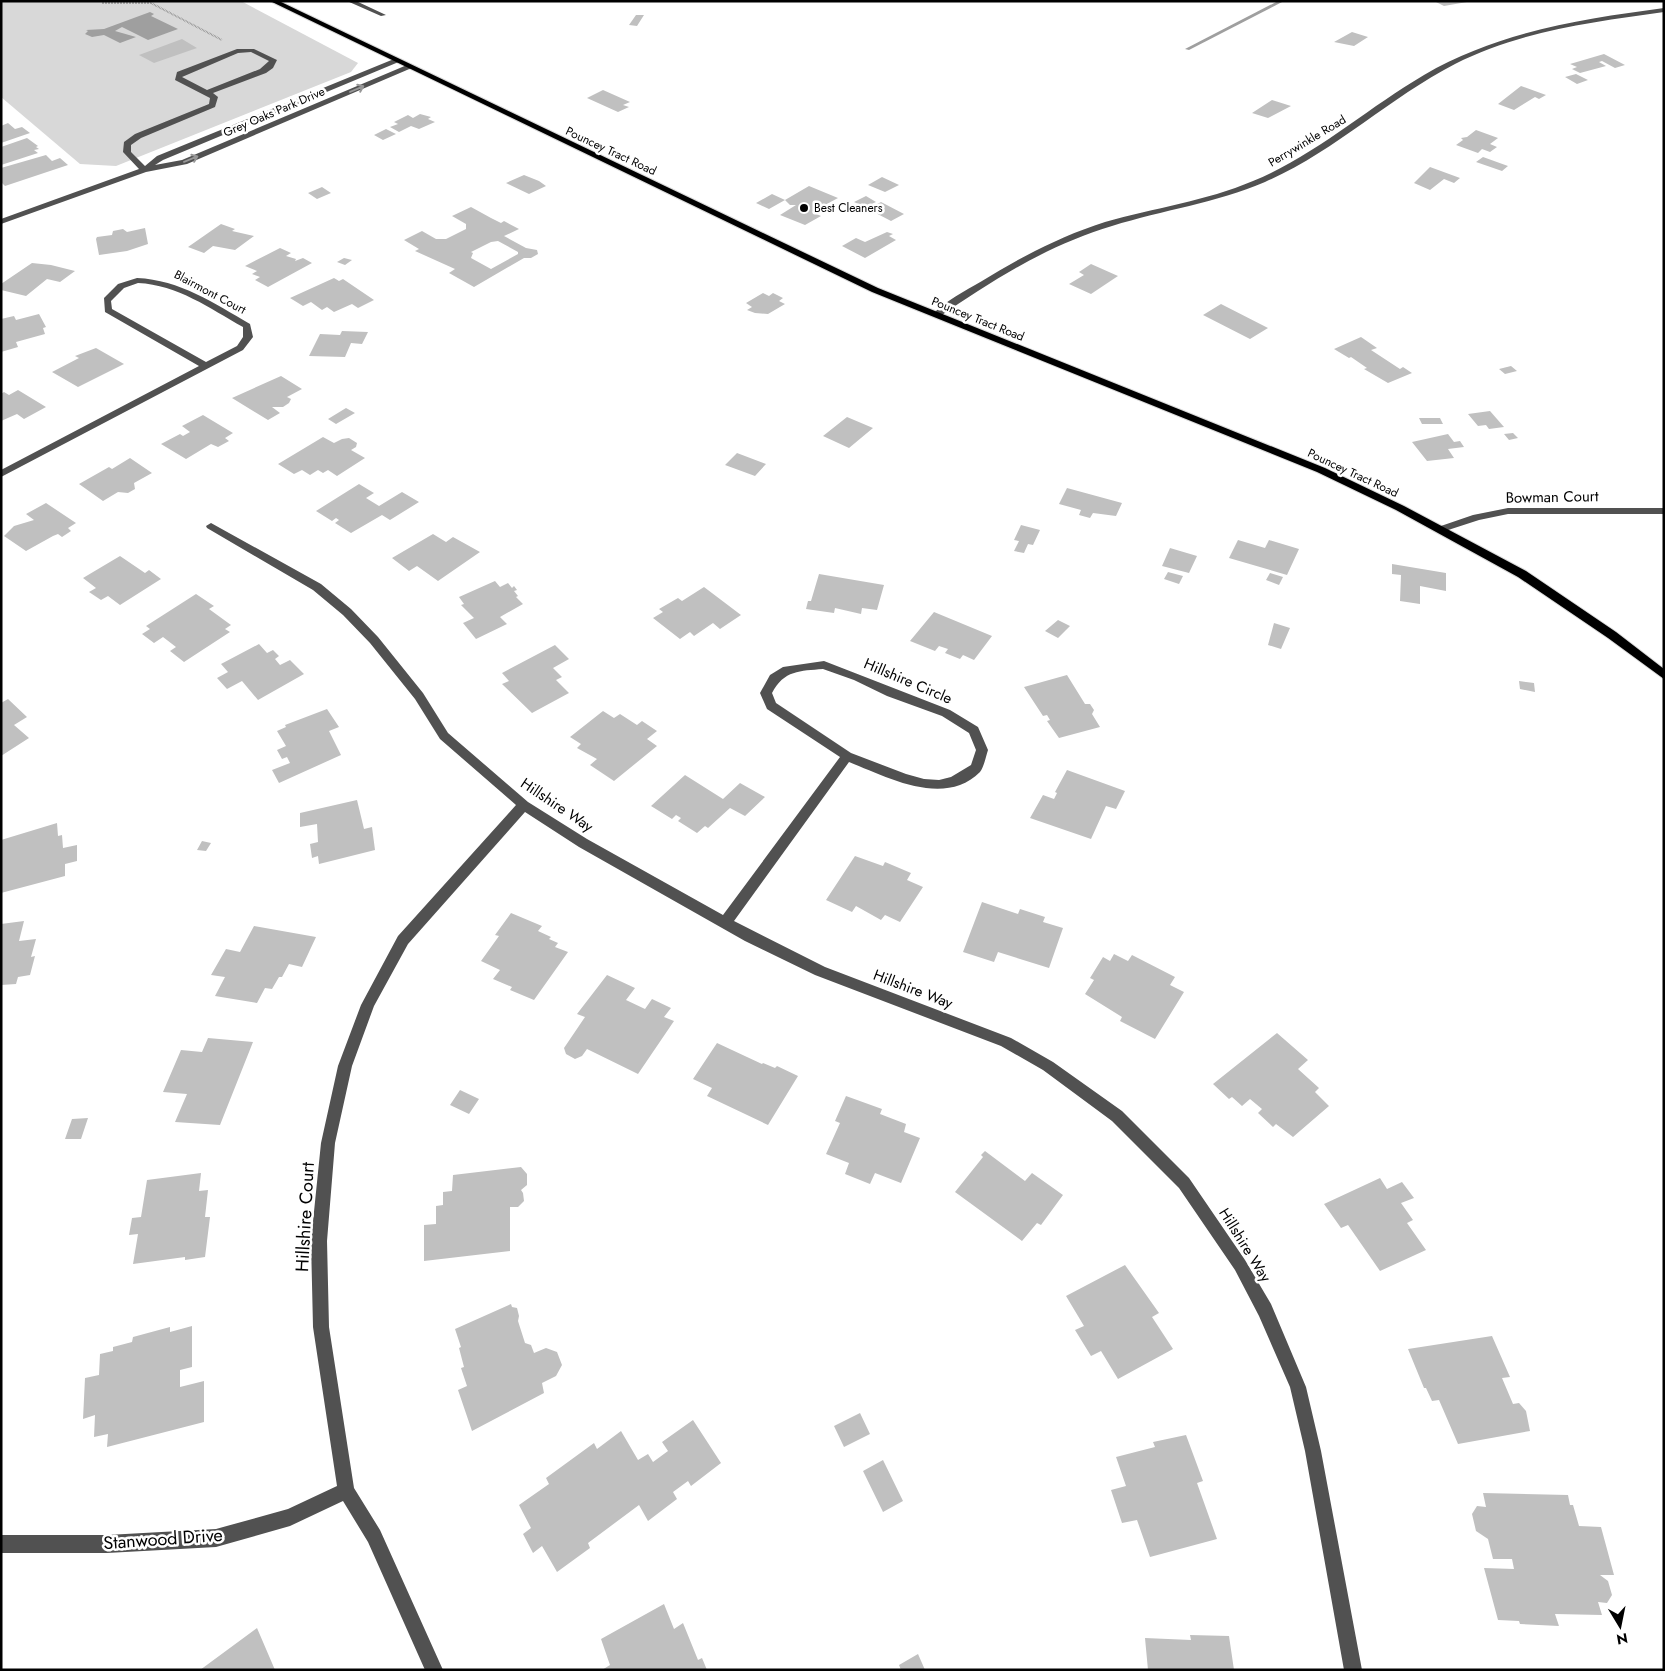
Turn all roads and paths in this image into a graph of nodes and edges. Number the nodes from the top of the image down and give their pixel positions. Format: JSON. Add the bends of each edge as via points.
{"nodes":[{"id":1,"x":273,"y":1,"type":"edge"},
{"id":2,"x":350,"y":1,"type":"edge"},
{"id":3,"x":102,"y":3,"type":"dead end"},
{"id":4,"x":1664,"y":10,"type":"edge"},
{"id":5,"x":383,"y":15,"type":"dead end"},
{"id":6,"x":242,"y":51,"type":"junction"},
{"id":7,"x":397,"y":61,"type":"junction"},
{"id":8,"x":410,"y":67,"type":"junction"},
{"id":9,"x":206,"y":93,"type":"junction"},
{"id":10,"x":144,"y":170,"type":"junction"},
{"id":11,"x":3,"y":219,"type":"edge"},
{"id":12,"x":936,"y":315,"type":"junction"},
{"id":13,"x":206,"y":366,"type":"junction"},
{"id":14,"x":1,"y":474,"type":"edge"},
{"id":15,"x":1664,"y":511,"type":"edge"},
{"id":16,"x":211,"y":526,"type":"dead end"},
{"id":17,"x":1442,"y":529,"type":"junction"},
{"id":18,"x":1664,"y":675,"type":"edge"},
{"id":19,"x":847,"y":756,"type":"junction"},
{"id":20,"x":524,"y":805,"type":"junction"},
{"id":21,"x":725,"y":923,"type":"junction"},
{"id":22,"x":346,"y":1491,"type":"junction"},
{"id":23,"x":1,"y":1544,"type":"edge"},
{"id":24,"x":434,"y":1670,"type":"edge"},
{"id":25,"x":1353,"y":1670,"type":"edge"}],
"edges":[{"from":1,"to":7,"type":"main road","name":"Pouncey Tract Road"},
{"from":2,"to":5,"type":"street"},
{"from":3,"to":6,"type":"path","via":[[151,3]]},
{"from":4,"to":12,"type":"street","name":"Perrywinkle Road","via":[[1533,32],[1470,53],[1426,76],[1323,147],[1274,175],[1231,192],[1065,239],[993,276]]},
{"from":6,"to":9,"type":"street","via":[[180,74],[178,78]]},
{"from":6,"to":9,"type":"street","via":[[252,50],[273,60],[263,71]]},
{"from":7,"to":8,"type":"main road","name":"Pouncey Tract Road"},
{"from":7,"to":10,"type":"street","name":"Grey Oaks Park Drive","via":[[160,158]]},
{"from":10,"to":8,"type":"street","name":"Grey Oaks Park Drive","one_way":true,"via":[[184,162]]},
{"from":8,"to":12,"type":"main road","name":"Pouncey Tract Road","via":[[807,259]]},
{"from":9,"to":10,"type":"street","via":[[214,97],[212,105],[138,136],[128,144],[127,152]]},
{"from":10,"to":11,"type":"street","name":"Grey Oaks Park Drive"},
{"from":12,"to":17,"type":"main road","name":"Pouncey Tract Road","via":[[1321,470]]},
{"from":13,"to":13,"type":"street","name":"Blairmont Court","via":[[245,342],[247,326],[161,281],[133,282],[110,295],[106,305],[108,310]]},
{"from":13,"to":14,"type":"street","name":"Blairmont Court"},
{"from":15,"to":17,"type":"street","name":"Bowman Court","via":[[1508,511]]},
{"from":16,"to":20,"type":"street","name":"Hillshire Way","via":[[317,587],[347,612],[419,696],[444,736]]},
{"from":17,"to":18,"type":"main road","name":"Pouncey Tract Road","via":[[1522,574]]},
{"from":19,"to":19,"type":"street","name":"Hillshire Circle","via":[[771,706],[766,692],[774,678],[787,670],[824,665],[946,713],[974,730],[982,750],[976,768],[957,780],[932,785]]},
{"from":19,"to":21,"type":"street"},
{"from":20,"to":21,"type":"street","name":"Hillshire Way","via":[[583,843]]},
{"from":20,"to":22,"type":"street","name":"Hillshire Court","via":[[403,940],[368,1005],[345,1066],[328,1143],[319,1241],[321,1327]]},
{"from":21,"to":25,"type":"street","name":"Hillshire Way","via":[[820,971],[1006,1042],[1040,1061],[1116,1116],[1184,1183],[1240,1265],[1265,1310],[1298,1387],[1313,1451]]},
{"from":22,"to":23,"type":"street","name":"Stanwood Drive","via":[[290,1518],[216,1538],[107,1544]]},
{"from":22,"to":24,"type":"street","name":"Hillshire Court","via":[[374,1536]]}]}
